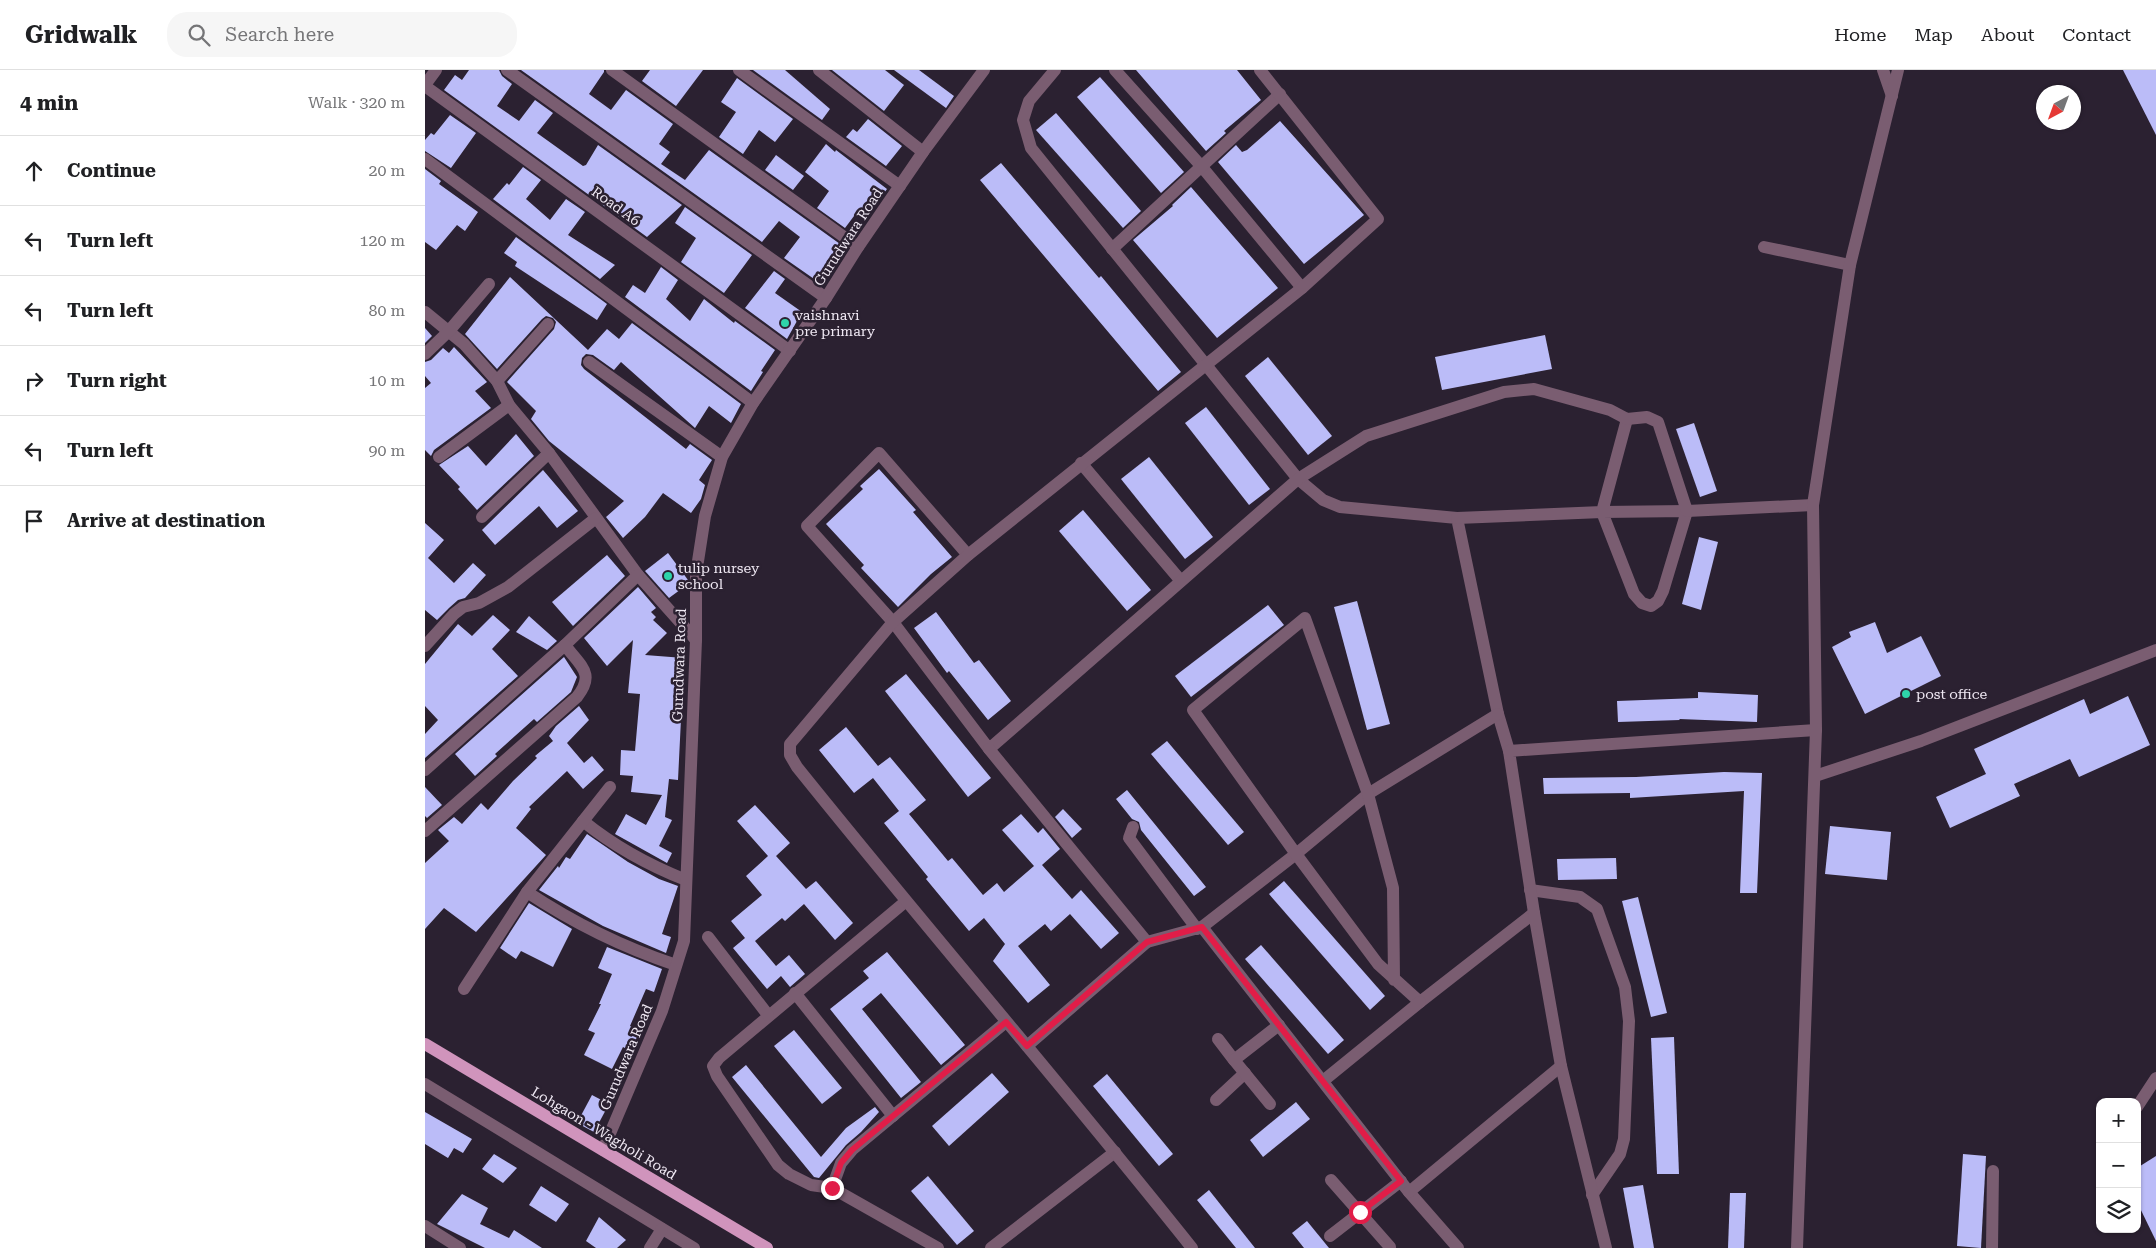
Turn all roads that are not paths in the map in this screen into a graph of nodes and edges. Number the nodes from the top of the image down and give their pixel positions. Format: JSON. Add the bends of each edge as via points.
{"nodes":[{"id":1,"x":436,"y":70,"type":"edge"},
{"id":2,"x":507,"y":70,"type":"edge"},
{"id":3,"x":612,"y":70,"type":"edge"},
{"id":4,"x":739,"y":70,"type":"edge"},
{"id":5,"x":819,"y":70,"type":"edge"},
{"id":6,"x":984,"y":70,"type":"edge"},
{"id":7,"x":1055,"y":70,"type":"edge"},
{"id":8,"x":1115,"y":70,"type":"edge"},
{"id":9,"x":1260,"y":70,"type":"edge"},
{"id":10,"x":1883,"y":70,"type":"edge"},
{"id":11,"x":1898,"y":70,"type":"edge"},
{"id":12,"x":425,"y":86,"type":"edge"},
{"id":13,"x":1280,"y":94,"type":"junction"},
{"id":14,"x":1892,"y":96,"type":"junction"},
{"id":15,"x":923,"y":152,"type":"junction"},
{"id":16,"x":425,"y":159,"type":"edge"},
{"id":17,"x":1202,"y":167,"type":"junction"},
{"id":18,"x":900,"y":186,"type":"junction"},
{"id":19,"x":858,"y":247,"type":"junction"},
{"id":20,"x":1764,"y":247,"type":"dead end"},
{"id":21,"x":1112,"y":249,"type":"junction"},
{"id":22,"x":1850,"y":265,"type":"junction"},
{"id":23,"x":489,"y":284,"type":"dead end"},
{"id":24,"x":1302,"y":288,"type":"junction"},
{"id":25,"x":826,"y":298,"type":"junction"},
{"id":26,"x":425,"y":312,"type":"edge"},
{"id":27,"x":548,"y":324,"type":"dead end"},
{"id":28,"x":449,"y":332,"type":"junction"},
{"id":29,"x":790,"y":351,"type":"junction"},
{"id":30,"x":425,"y":354,"type":"edge"},
{"id":31,"x":589,"y":362,"type":"dead end"},
{"id":32,"x":1205,"y":364,"type":"junction"},
{"id":33,"x":497,"y":381,"type":"junction"},
{"id":34,"x":753,"y":403,"type":"junction"},
{"id":35,"x":509,"y":405,"type":"junction"},
{"id":36,"x":1627,"y":419,"type":"junction"},
{"id":37,"x":549,"y":454,"type":"junction"},
{"id":38,"x":439,"y":457,"type":"dead end"},
{"id":39,"x":722,"y":457,"type":"junction"},
{"id":40,"x":1081,"y":464,"type":"junction"},
{"id":41,"x":1298,"y":479,"type":"junction"},
{"id":42,"x":1813,"y":505,"type":"junction"},
{"id":43,"x":1687,"y":511,"type":"junction"},
{"id":44,"x":1602,"y":512,"type":"junction"},
{"id":45,"x":483,"y":517,"type":"dead end"},
{"id":46,"x":595,"y":518,"type":"junction"},
{"id":47,"x":1457,"y":518,"type":"junction"},
{"id":48,"x":968,"y":556,"type":"junction"},
{"id":49,"x":637,"y":575,"type":"junction"},
{"id":50,"x":1181,"y":581,"type":"junction"},
{"id":51,"x":893,"y":622,"type":"junction"},
{"id":52,"x":696,"y":640,"type":"junction"},
{"id":53,"x":565,"y":645,"type":"junction"},
{"id":54,"x":425,"y":646,"type":"edge"},
{"id":55,"x":2156,"y":650,"type":"edge"},
{"id":56,"x":1498,"y":714,"type":"junction"},
{"id":57,"x":1816,"y":730,"type":"junction"},
{"id":58,"x":989,"y":749,"type":"junction"},
{"id":59,"x":1509,"y":751,"type":"junction"},
{"id":60,"x":425,"y":770,"type":"edge"},
{"id":61,"x":1815,"y":776,"type":"junction"},
{"id":62,"x":610,"y":787,"type":"dead end"},
{"id":63,"x":1368,"y":794,"type":"junction"},
{"id":64,"x":583,"y":821,"type":"junction"},
{"id":65,"x":1133,"y":827,"type":"dead end"},
{"id":66,"x":425,"y":831,"type":"edge"},
{"id":67,"x":1296,"y":854,"type":"junction"},
{"id":68,"x":686,"y":880,"type":"junction"},
{"id":69,"x":1530,"y":890,"type":"junction"},
{"id":70,"x":527,"y":892,"type":"junction"},
{"id":71,"x":905,"y":902,"type":"junction"},
{"id":72,"x":1534,"y":913,"type":"junction"},
{"id":73,"x":1199,"y":928,"type":"junction"},
{"id":74,"x":708,"y":937,"type":"dead end"},
{"id":75,"x":1147,"y":942,"type":"junction"},
{"id":76,"x":676,"y":966,"type":"junction"},
{"id":77,"x":1394,"y":980,"type":"junction"},
{"id":78,"x":464,"y":989,"type":"dead end"},
{"id":79,"x":795,"y":993,"type":"junction"},
{"id":80,"x":1420,"y":1002,"type":"junction"},
{"id":81,"x":768,"y":1015,"type":"junction"},
{"id":82,"x":1006,"y":1022,"type":"junction"},
{"id":83,"x":1279,"y":1025,"type":"junction"},
{"id":84,"x":1218,"y":1039,"type":"dead end"},
{"id":85,"x":425,"y":1044,"type":"edge"},
{"id":86,"x":1027,"y":1046,"type":"junction"},
{"id":87,"x":1234,"y":1060,"type":"junction"},
{"id":88,"x":1561,"y":1066,"type":"junction"},
{"id":89,"x":1245,"y":1073,"type":"junction"},
{"id":90,"x":2156,"y":1078,"type":"edge"},
{"id":91,"x":1323,"y":1081,"type":"junction"},
{"id":92,"x":425,"y":1084,"type":"edge"},
{"id":93,"x":1216,"y":1100,"type":"dead end"},
{"id":94,"x":2141,"y":1101,"type":"edge"},
{"id":95,"x":1270,"y":1104,"type":"dead end"},
{"id":96,"x":893,"y":1116,"type":"junction"},
{"id":97,"x":603,"y":1150,"type":"junction"},
{"id":98,"x":1115,"y":1152,"type":"junction"},
{"id":99,"x":1993,"y":1171,"type":"dead end"},
{"id":100,"x":1331,"y":1180,"type":"dead end"},
{"id":101,"x":1401,"y":1181,"type":"junction"},
{"id":102,"x":832,"y":1188,"type":"junction"},
{"id":103,"x":1409,"y":1192,"type":"junction"},
{"id":104,"x":1592,"y":1195,"type":"junction"},
{"id":105,"x":1360,"y":1212,"type":"junction"},
{"id":106,"x":425,"y":1226,"type":"edge"},
{"id":107,"x":662,"y":1229,"type":"junction"},
{"id":108,"x":1330,"y":1236,"type":"dead end"},
{"id":109,"x":1390,"y":1247,"type":"edge"},
{"id":110,"x":460,"y":1248,"type":"edge"},
{"id":111,"x":650,"y":1248,"type":"edge"},
{"id":112,"x":694,"y":1248,"type":"edge"},
{"id":113,"x":767,"y":1248,"type":"edge"},
{"id":114,"x":938,"y":1248,"type":"edge"},
{"id":115,"x":991,"y":1248,"type":"edge"},
{"id":116,"x":1192,"y":1248,"type":"edge"},
{"id":117,"x":1458,"y":1248,"type":"edge"},
{"id":118,"x":1606,"y":1248,"type":"edge"},
{"id":119,"x":1797,"y":1248,"type":"edge"},
{"id":120,"x":1992,"y":1248,"type":"edge"}],
"edges":[{"from":1,"to":12,"type":"street"},
{"from":2,"to":25,"type":"street"},
{"from":3,"to":19,"type":"street"},
{"from":4,"to":18,"type":"street"},
{"from":5,"to":15,"type":"street"},
{"from":6,"to":15,"type":"street","name":"Gurudwara Road"},
{"from":7,"to":21,"type":"street","via":[[1029,101],[1023,120],[1031,148]]},
{"from":8,"to":17,"type":"street"},
{"from":9,"to":13,"type":"street"},
{"from":10,"to":14,"type":"street"},
{"from":11,"to":14,"type":"street"},
{"from":12,"to":29,"type":"street","name":"Road A6"},
{"from":13,"to":17,"type":"street"},
{"from":13,"to":24,"type":"street","via":[[1377,219]]},
{"from":14,"to":22,"type":"street"},
{"from":15,"to":18,"type":"street","name":"Gurudwara Road"},
{"from":16,"to":34,"type":"street"},
{"from":17,"to":21,"type":"street"},
{"from":17,"to":24,"type":"street"},
{"from":18,"to":19,"type":"street","name":"Gurudwara Road"},
{"from":19,"to":25,"type":"street","name":"Gurudwara Road"},
{"from":20,"to":22,"type":"street"},
{"from":21,"to":32,"type":"street"},
{"from":22,"to":42,"type":"street"},
{"from":23,"to":28,"type":"street"},
{"from":24,"to":32,"type":"street"},
{"from":25,"to":29,"type":"street","name":"Gurudwara Road"},
{"from":26,"to":28,"type":"street"},
{"from":27,"to":33,"type":"street"},
{"from":28,"to":30,"type":"street"},
{"from":28,"to":33,"type":"street"},
{"from":29,"to":34,"type":"street","name":"Gurudwara Road"},
{"from":31,"to":39,"type":"street"},
{"from":32,"to":40,"type":"street"},
{"from":32,"to":41,"type":"street"},
{"from":33,"to":35,"type":"street"},
{"from":34,"to":39,"type":"street","name":"Gurudwara Road"},
{"from":35,"to":37,"type":"street"},
{"from":35,"to":38,"type":"street"},
{"from":36,"to":41,"type":"street","via":[[1610,410],[1533,389],[1504,392],[1366,436]]},
{"from":36,"to":43,"type":"street","via":[[1647,417],[1658,422]]},
{"from":36,"to":44,"type":"street"},
{"from":37,"to":45,"type":"street"},
{"from":37,"to":46,"type":"street"},
{"from":39,"to":52,"type":"street","name":"Gurudwara Road","via":[[705,516],[696,574]]},
{"from":40,"to":48,"type":"street"},
{"from":40,"to":50,"type":"street"},
{"from":41,"to":47,"type":"street","via":[[1323,500],[1340,507]]},
{"from":41,"to":50,"type":"street"},
{"from":42,"to":43,"type":"street"},
{"from":42,"to":57,"type":"street"},
{"from":43,"to":44,"type":"street"},
{"from":43,"to":44,"type":"street","via":[[1663,591],[1651,606],[1642,603],[1634,594]]},
{"from":44,"to":47,"type":"street"},
{"from":46,"to":49,"type":"street"},
{"from":46,"to":54,"type":"street","via":[[508,587],[458,610]]},
{"from":47,"to":56,"type":"street"},
{"from":48,"to":51,"type":"street"},
{"from":48,"to":51,"type":"street","via":[[879,453],[807,526]]},
{"from":49,"to":52,"type":"street"},
{"from":49,"to":53,"type":"street"},
{"from":50,"to":58,"type":"street"},
{"from":51,"to":58,"type":"street"},
{"from":51,"to":71,"type":"street","via":[[790,744],[790,755]]},
{"from":52,"to":68,"type":"street","name":"Gurudwara Road"},
{"from":53,"to":60,"type":"street"},
{"from":53,"to":66,"type":"street","via":[[586,674],[586,686]]},
{"from":55,"to":61,"type":"street","via":[[1921,741]]},
{"from":56,"to":59,"type":"street"},
{"from":56,"to":63,"type":"street"},
{"from":57,"to":59,"type":"street"},
{"from":57,"to":61,"type":"street"},
{"from":58,"to":75,"type":"street"},
{"from":59,"to":69,"type":"street"},
{"from":61,"to":119,"type":"street"},
{"from":62,"to":64,"type":"street"},
{"from":63,"to":67,"type":"street"},
{"from":63,"to":67,"type":"street","via":[[1305,618],[1193,710]]},
{"from":63,"to":77,"type":"street","via":[[1393,888]]},
{"from":64,"to":68,"type":"street","via":[[645,863]]},
{"from":64,"to":70,"type":"street"},
{"from":65,"to":73,"type":"street","via":[[1129,838]]},
{"from":67,"to":73,"type":"street"},
{"from":67,"to":77,"type":"street","via":[[1378,964]]},
{"from":68,"to":76,"type":"street","name":"Gurudwara Road","via":[[684,941]]},
{"from":69,"to":72,"type":"street"},
{"from":69,"to":104,"type":"street","via":[[1580,897],[1597,909],[1625,987],[1629,1021],[1624,1139],[1620,1154]]},
{"from":70,"to":76,"type":"street","via":[[596,934]]},
{"from":70,"to":78,"type":"street"},
{"from":71,"to":79,"type":"street"},
{"from":71,"to":82,"type":"street"},
{"from":72,"to":80,"type":"street"},
{"from":72,"to":88,"type":"street"},
{"from":73,"to":75,"type":"street"},
{"from":73,"to":83,"type":"street"},
{"from":74,"to":81,"type":"street"},
{"from":75,"to":86,"type":"street"},
{"from":76,"to":97,"type":"street","name":"Gurudwara Road","via":[[662,1011]]},
{"from":77,"to":80,"type":"street"},
{"from":79,"to":81,"type":"street"},
{"from":79,"to":96,"type":"street"},
{"from":80,"to":91,"type":"street"},
{"from":81,"to":102,"type":"street","via":[[713,1066],[778,1165],[811,1185]]},
{"from":82,"to":86,"type":"street"},
{"from":82,"to":96,"type":"street"},
{"from":83,"to":87,"type":"street"},
{"from":83,"to":91,"type":"street"},
{"from":84,"to":87,"type":"street"},
{"from":85,"to":97,"type":"main road","name":"Lohgaon - Wagholi Road"},
{"from":86,"to":98,"type":"street"},
{"from":87,"to":89,"type":"street"},
{"from":88,"to":103,"type":"street"},
{"from":88,"to":104,"type":"street"},
{"from":89,"to":93,"type":"street"},
{"from":89,"to":95,"type":"street"},
{"from":90,"to":94,"type":"street"},
{"from":91,"to":101,"type":"street"},
{"from":92,"to":107,"type":"street"},
{"from":96,"to":102,"type":"street","via":[[852,1150],[841,1163]]},
{"from":97,"to":113,"type":"main road","name":"Lohgaon - Wagholi Road"},
{"from":98,"to":115,"type":"street"},
{"from":98,"to":116,"type":"street"},
{"from":99,"to":120,"type":"street"},
{"from":100,"to":105,"type":"street"},
{"from":101,"to":103,"type":"street"},
{"from":101,"to":105,"type":"street"},
{"from":102,"to":114,"type":"street"},
{"from":103,"to":117,"type":"street"},
{"from":104,"to":118,"type":"street"},
{"from":105,"to":108,"type":"street"},
{"from":105,"to":109,"type":"street"},
{"from":106,"to":110,"type":"street"},
{"from":107,"to":111,"type":"street"},
{"from":107,"to":112,"type":"street"}]}
